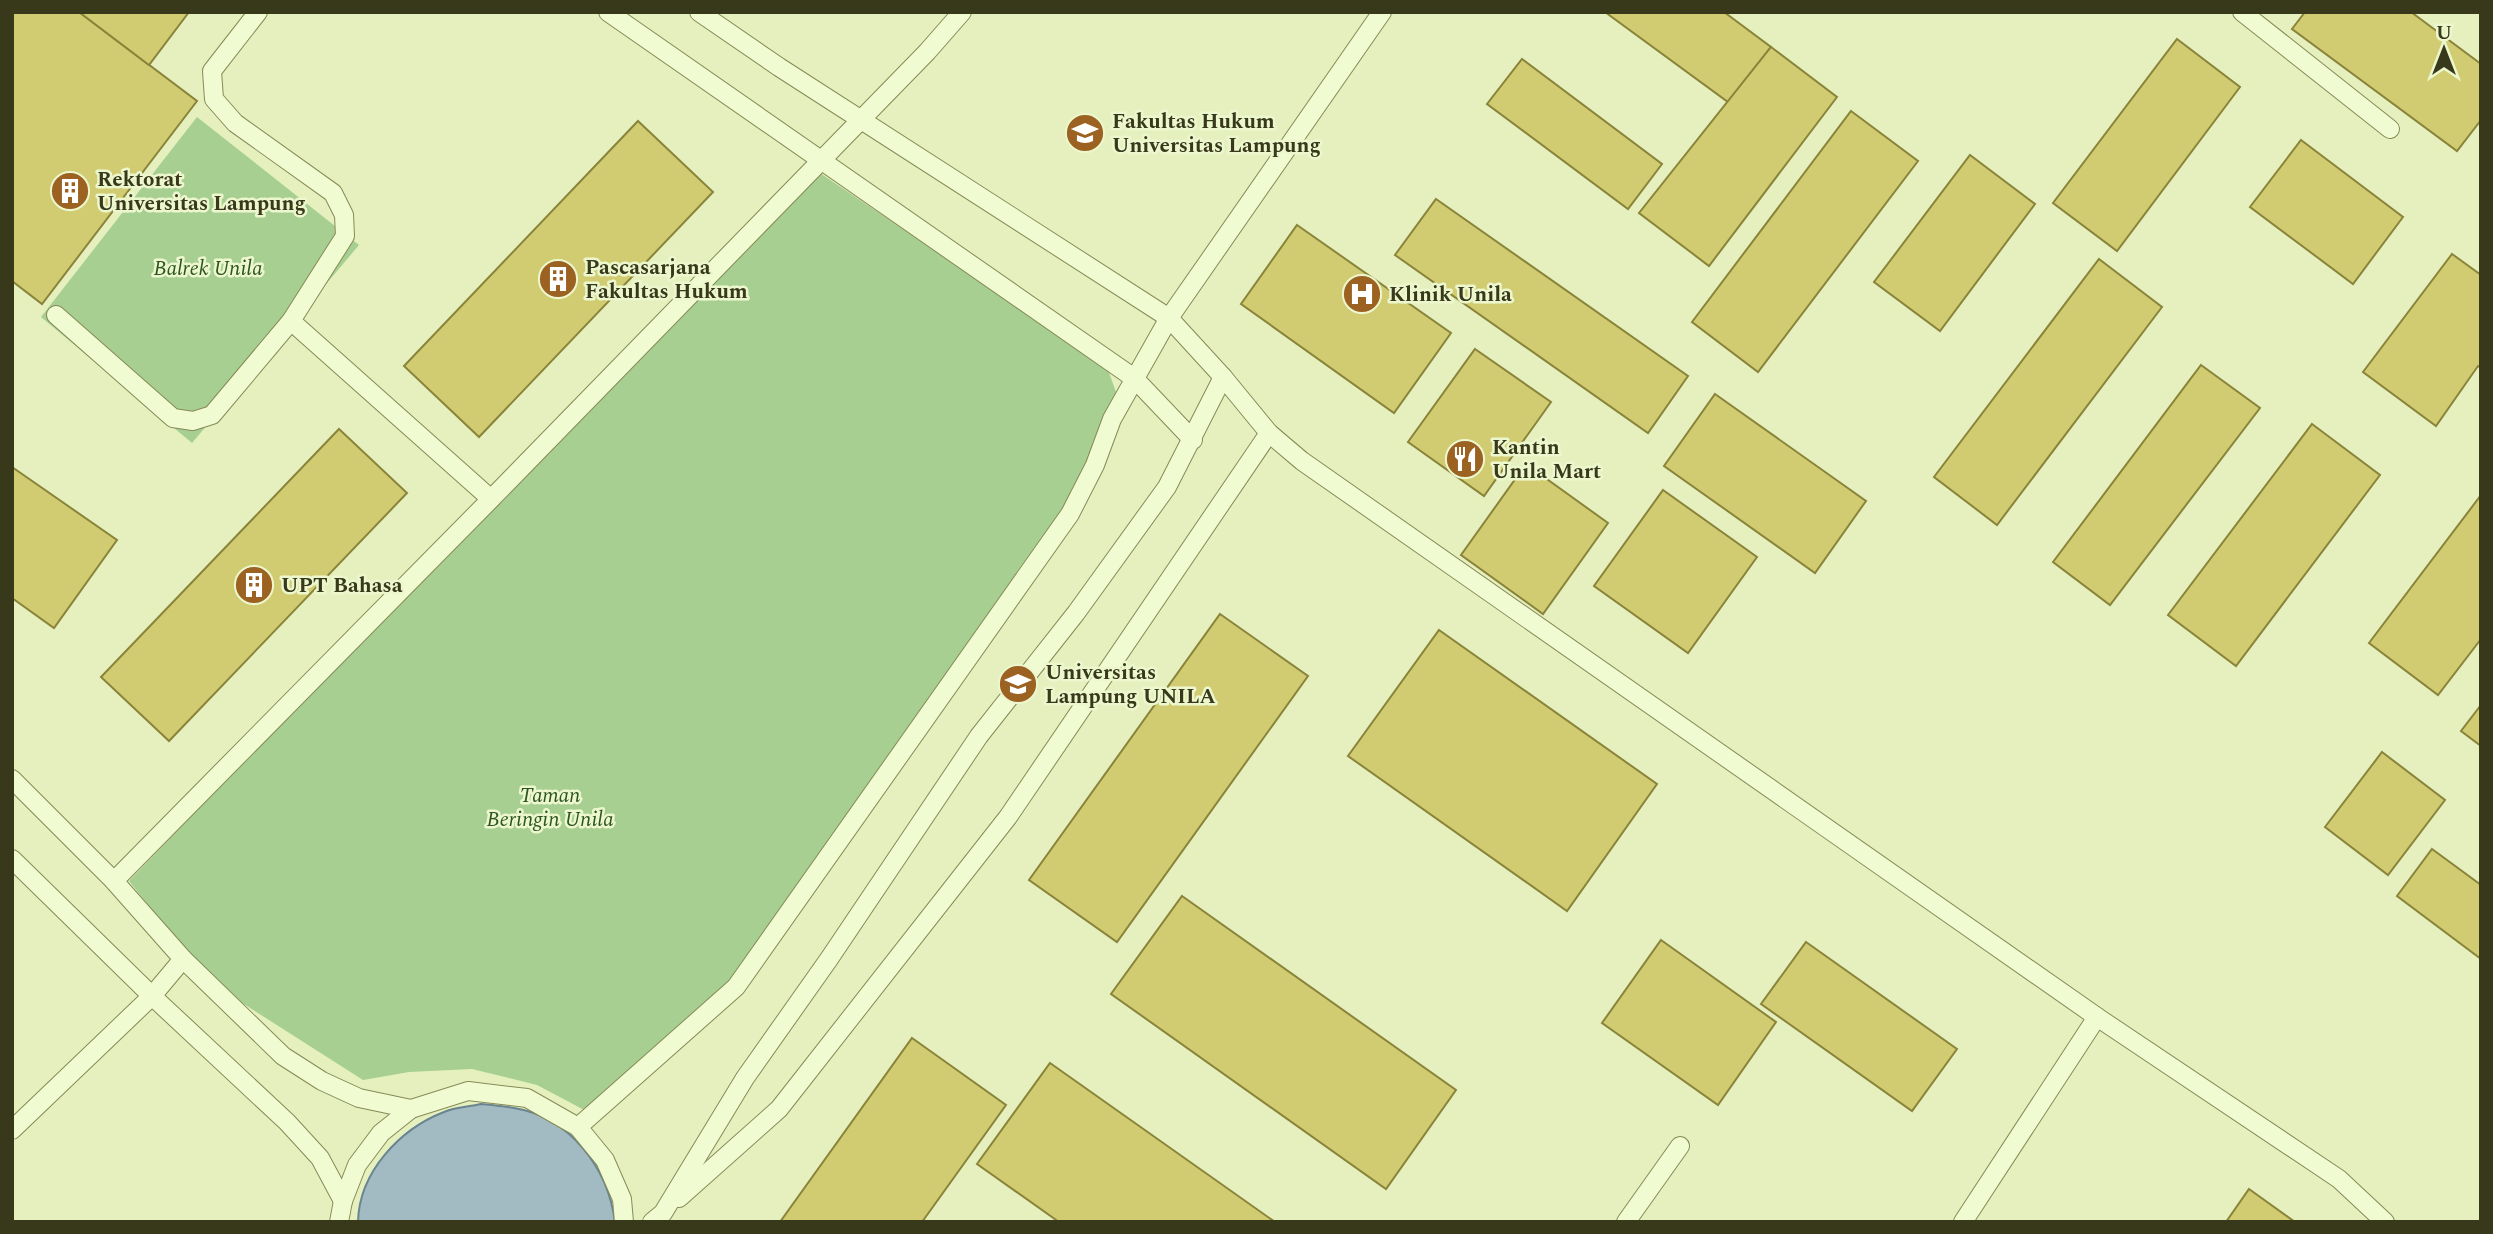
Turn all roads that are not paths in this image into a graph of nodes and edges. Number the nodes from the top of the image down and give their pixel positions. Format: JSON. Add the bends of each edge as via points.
{"nodes":[{"id":1,"x":258,"y":12,"type":"edge"},
{"id":2,"x":608,"y":12,"type":"edge"},
{"id":3,"x":962,"y":12,"type":"edge"},
{"id":4,"x":1382,"y":12,"type":"edge"},
{"id":5,"x":2242,"y":12,"type":"edge"},
{"id":6,"x":707,"y":14,"type":"edge"},
{"id":7,"x":860,"y":119,"type":"junction"},
{"id":8,"x":2390,"y":130,"type":"dead end"},
{"id":9,"x":821,"y":160,"type":"junction"},
{"id":10,"x":57,"y":316,"type":"dead end"},
{"id":11,"x":1169,"y":317,"type":"junction"},
{"id":12,"x":291,"y":321,"type":"junction"},
{"id":13,"x":1223,"y":377,"type":"junction"},
{"id":14,"x":1134,"y":378,"type":"junction"},
{"id":15,"x":1269,"y":433,"type":"junction"},
{"id":16,"x":1193,"y":440,"type":"junction"},
{"id":17,"x":491,"y":499,"type":"junction"},
{"id":18,"x":12,"y":779,"type":"edge"},
{"id":19,"x":12,"y":859,"type":"edge"},
{"id":20,"x":114,"y":881,"type":"junction"},
{"id":21,"x":183,"y":960,"type":"junction"},
{"id":22,"x":152,"y":996,"type":"junction"},
{"id":23,"x":2097,"y":1017,"type":"junction"},
{"id":24,"x":411,"y":1109,"type":"junction"},
{"id":25,"x":578,"y":1127,"type":"junction"},
{"id":26,"x":12,"y":1130,"type":"edge"},
{"id":27,"x":1680,"y":1146,"type":"dead end"},
{"id":28,"x":343,"y":1201,"type":"junction"},
{"id":29,"x":657,"y":1217,"type":"edge"},
{"id":30,"x":339,"y":1222,"type":"edge"},
{"id":31,"x":624,"y":1222,"type":"edge"},
{"id":32,"x":1626,"y":1222,"type":"edge"},
{"id":33,"x":1963,"y":1222,"type":"edge"},
{"id":34,"x":2385,"y":1222,"type":"edge"}],
"edges":[{"from":1,"to":12,"type":"lane","via":[[212,71],[214,99],[235,123],[333,193],[344,215],[345,236]]},
{"from":2,"to":9,"type":"lane"},
{"from":3,"to":7,"type":"lane"},
{"from":4,"to":11,"type":"lane"},
{"from":5,"to":8,"type":"lane"},
{"from":6,"to":7,"type":"lane"},
{"from":7,"to":9,"type":"lane"},
{"from":7,"to":11,"type":"lane"},
{"from":9,"to":14,"type":"lane"},
{"from":9,"to":17,"type":"lane"},
{"from":10,"to":12,"type":"lane","via":[[173,418],[193,421],[212,415]]},
{"from":11,"to":13,"type":"lane"},
{"from":11,"to":14,"type":"lane"},
{"from":12,"to":17,"type":"lane"},
{"from":13,"to":15,"type":"lane"},
{"from":13,"to":16,"type":"lane"},
{"from":14,"to":16,"type":"lane"},
{"from":14,"to":25,"type":"lane","via":[[1070,514],[736,987]]},
{"from":15,"to":23,"type":"lane","via":[[1302,461]]},
{"from":15,"to":29,"type":"lane","via":[[1008,817],[779,1109]]},
{"from":16,"to":29,"type":"lane","via":[[1160,498],[979,736],[745,1078]]},
{"from":17,"to":20,"type":"lane"},
{"from":18,"to":20,"type":"lane"},
{"from":19,"to":22,"type":"lane"},
{"from":20,"to":21,"type":"lane"},
{"from":21,"to":22,"type":"lane"},
{"from":21,"to":24,"type":"lane","via":[[283,1056],[359,1098]]},
{"from":22,"to":26,"type":"lane"},
{"from":22,"to":28,"type":"lane","via":[[287,1122],[320,1158]]},
{"from":23,"to":33,"type":"lane"},
{"from":23,"to":34,"type":"lane","via":[[2339,1179]]},
{"from":24,"to":25,"type":"lane","via":[[468,1091],[527,1098]]},
{"from":24,"to":28,"type":"lane","via":[[381,1133],[357,1165]]},
{"from":25,"to":31,"type":"lane","via":[[605,1160],[622,1199]]},
{"from":27,"to":32,"type":"lane"},
{"from":28,"to":30,"type":"lane"}]}
